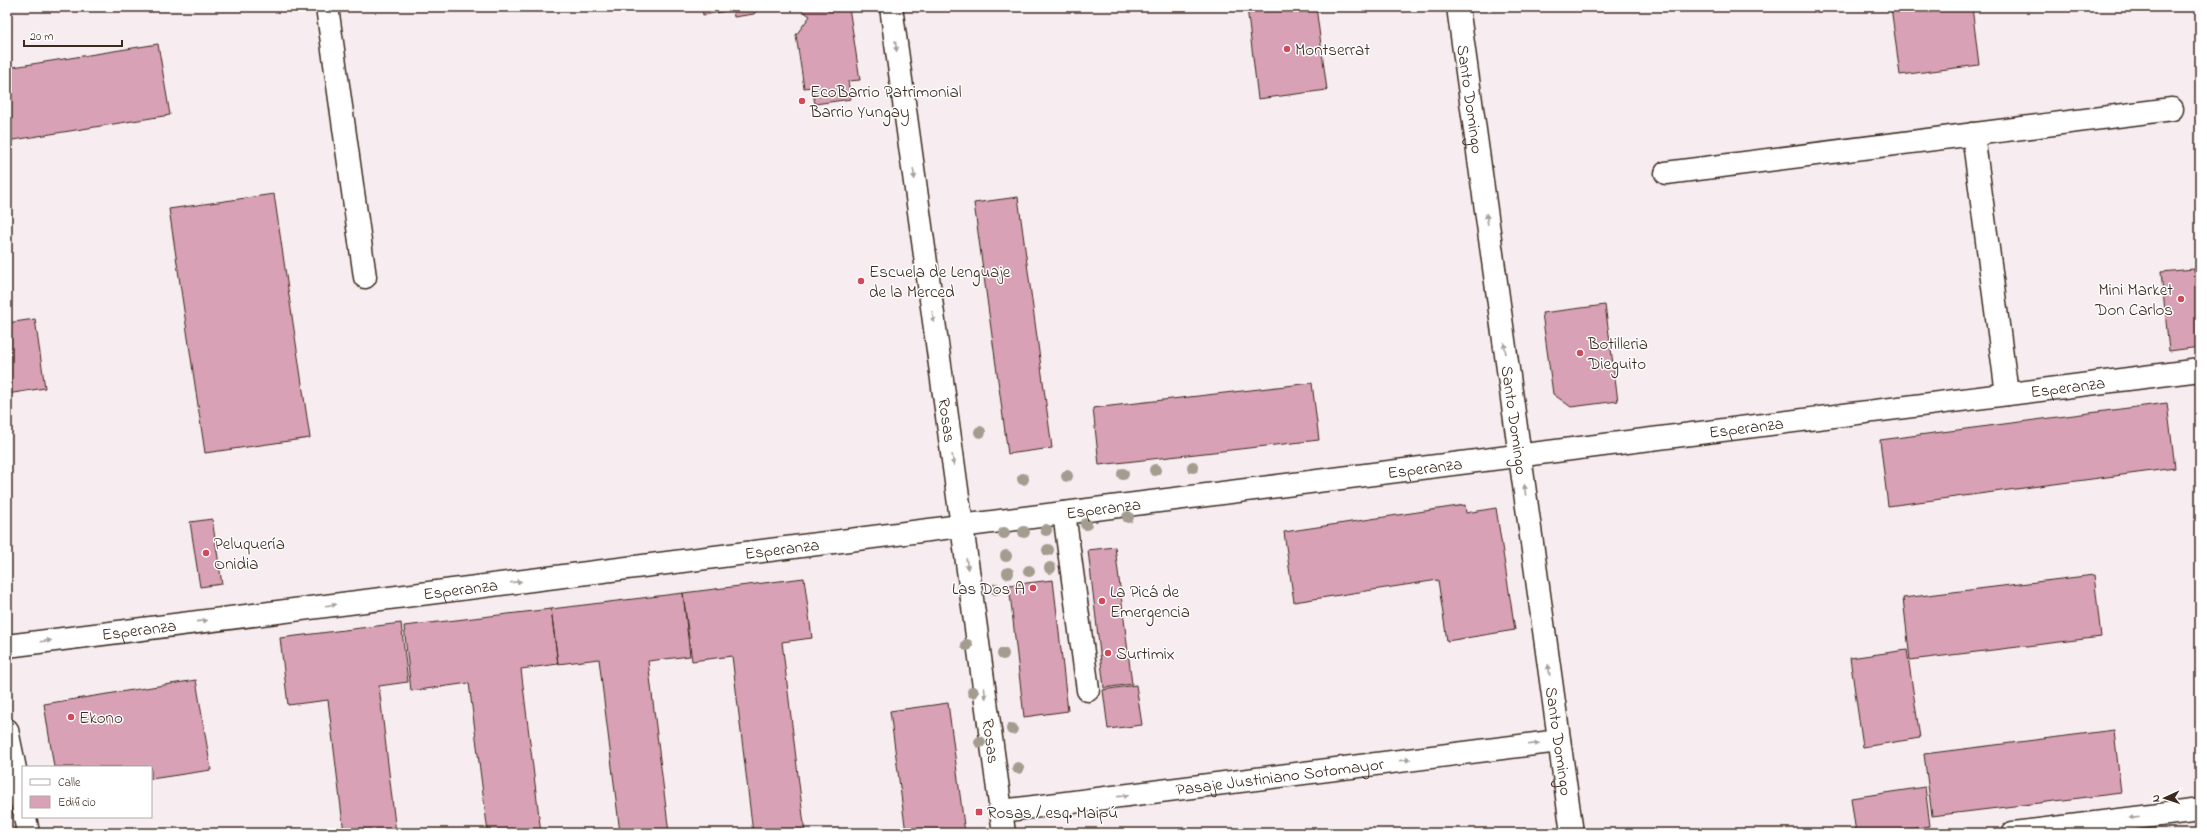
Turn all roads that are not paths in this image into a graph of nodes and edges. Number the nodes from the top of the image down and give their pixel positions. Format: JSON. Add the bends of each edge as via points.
{"nodes":[{"id":1,"x":327,"y":7,"type":"edge"},
{"id":2,"x":891,"y":7,"type":"edge"},
{"id":3,"x":1458,"y":7,"type":"edge"},
{"id":4,"x":2172,"y":109,"type":"dead end"},
{"id":5,"x":1973,"y":134,"type":"junction"},
{"id":6,"x":1666,"y":173,"type":"dead end"},
{"id":7,"x":365,"y":277,"type":"dead end"},
{"id":8,"x":2200,"y":370,"type":"edge"},
{"id":9,"x":2007,"y":394,"type":"junction"},
{"id":10,"x":1520,"y":455,"type":"junction"},
{"id":11,"x":1064,"y":513,"type":"junction"},
{"id":12,"x":962,"y":525,"type":"junction"},
{"id":13,"x":7,"y":646,"type":"edge"},
{"id":14,"x":1088,"y":690,"type":"dead end"},
{"id":15,"x":7,"y":730,"type":"edge"},
{"id":16,"x":1559,"y":741,"type":"junction"},
{"id":17,"x":22,"y":803,"type":"edge"},
{"id":18,"x":2200,"y":810,"type":"edge"},
{"id":19,"x":1001,"y":811,"type":"junction"},
{"id":20,"x":25,"y":818,"type":"edge"},
{"id":21,"x":28,"y":833,"type":"edge"},
{"id":22,"x":1004,"y":833,"type":"edge"},
{"id":23,"x":1572,"y":833,"type":"edge"},
{"id":24,"x":2013,"y":833,"type":"edge"}],
"edges":[{"from":1,"to":7,"type":"street"},
{"from":2,"to":12,"type":"street","name":"Rosas","one_way":true},
{"from":10,"to":3,"type":"street","name":"Santo Domingo","one_way":true},
{"from":4,"to":5,"type":"street"},
{"from":5,"to":6,"type":"street"},
{"from":5,"to":9,"type":"street"},
{"from":8,"to":9,"type":"street","name":"Esperanza"},
{"from":9,"to":10,"type":"street","name":"Esperanza"},
{"from":10,"to":11,"type":"street","name":"Esperanza"},
{"from":16,"to":10,"type":"street","name":"Santo Domingo","one_way":true},
{"from":11,"to":12,"type":"street","name":"Esperanza"},
{"from":11,"to":14,"type":"street"},
{"from":13,"to":12,"type":"street","name":"Esperanza","one_way":true},
{"from":12,"to":19,"type":"street","name":"Rosas","one_way":true},
{"from":15,"to":17,"type":"street"},
{"from":19,"to":16,"type":"street","name":"Pasaje Justiniano Sotomayor","one_way":true},
{"from":16,"to":23,"type":"street","name":"Santo Domingo"},
{"from":18,"to":24,"type":"street","one_way":true},
{"from":19,"to":22,"type":"street","name":"Rosas"},
{"from":20,"to":21,"type":"street"}]}
